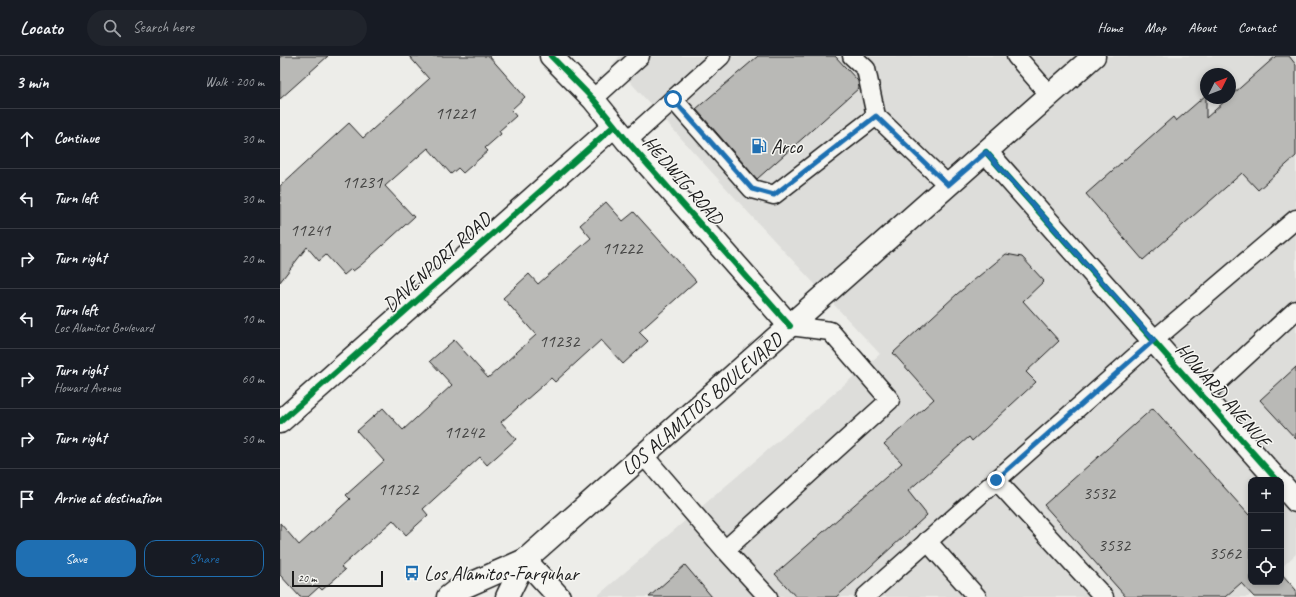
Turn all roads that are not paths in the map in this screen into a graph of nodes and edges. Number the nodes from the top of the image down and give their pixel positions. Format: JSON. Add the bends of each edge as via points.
{"nodes":[{"id":1,"x":640,"y":56,"type":"edge"},
{"id":2,"x":720,"y":56,"type":"edge"},
{"id":3,"x":852,"y":56,"type":"edge"},
{"id":4,"x":1016,"y":56,"type":"edge"},
{"id":5,"x":1094,"y":56,"type":"edge"},
{"id":6,"x":553,"y":57,"type":"edge"},
{"id":7,"x":1050,"y":95,"type":"junction"},
{"id":8,"x":593,"y":99,"type":"junction"},
{"id":9,"x":673,"y":99,"type":"junction"},
{"id":10,"x":876,"y":116,"type":"junction"},
{"id":11,"x":621,"y":133,"type":"junction"},
{"id":12,"x":986,"y":152,"type":"junction"},
{"id":13,"x":948,"y":185,"type":"junction"},
{"id":14,"x":1296,"y":219,"type":"edge"},
{"id":15,"x":1296,"y":310,"type":"edge"},
{"id":16,"x":790,"y":326,"type":"junction"},
{"id":17,"x":1154,"y":340,"type":"junction"},
{"id":18,"x":1203,"y":396,"type":"junction"},
{"id":19,"x":280,"y":422,"type":"edge"},
{"id":20,"x":644,"y":456,"type":"junction"},
{"id":21,"x":1274,"y":477,"type":"edge"},
{"id":22,"x":996,"y":480,"type":"junction"},
{"id":23,"x":927,"y":541,"type":"junction"},
{"id":24,"x":725,"y":550,"type":"junction"},
{"id":25,"x":524,"y":560,"type":"junction"},
{"id":26,"x":448,"y":597,"type":"edge"},
{"id":27,"x":507,"y":597,"type":"edge"},
{"id":28,"x":559,"y":597,"type":"edge"},
{"id":29,"x":768,"y":597,"type":"edge"},
{"id":30,"x":865,"y":597,"type":"edge"},
{"id":31,"x":977,"y":597,"type":"edge"},
{"id":32,"x":1104,"y":597,"type":"edge"}],
"edges":[{"from":1,"to":8,"type":"lane"},
{"from":2,"to":9,"type":"lane"},
{"from":3,"to":10,"type":"lane","via":[[866,69]]},
{"from":4,"to":7,"type":"lane"},
{"from":5,"to":7,"type":"street","name":"LOS ALAMITOS BOULEVARD"},
{"from":6,"to":8,"type":"street","name":"HEDWIG ROAD"},
{"from":7,"to":12,"type":"street","name":"LOS ALAMITOS BOULEVARD"},
{"from":8,"to":11,"type":"street","name":"HEDWIG ROAD"},
{"from":9,"to":10,"type":"lane","via":[[752,189],[774,195]]},
{"from":9,"to":11,"type":"lane"},
{"from":10,"to":13,"type":"lane"},
{"from":11,"to":16,"type":"street","name":"HEDWIG ROAD"},
{"from":11,"to":19,"type":"street","name":"DAVENPORT ROAD"},
{"from":12,"to":13,"type":"street","name":"LOS ALAMITOS BOULEVARD"},
{"from":12,"to":17,"type":"street","name":"HOWARD AVENUE"},
{"from":13,"to":16,"type":"street","name":"LOS ALAMITOS BOULEVARD"},
{"from":14,"to":17,"type":"lane"},
{"from":15,"to":18,"type":"lane"},
{"from":16,"to":20,"type":"street","name":"LOS ALAMITOS BOULEVARD"},
{"from":16,"to":24,"type":"lane","via":[[830,331],[890,400]]},
{"from":17,"to":18,"type":"street","name":"HOWARD AVENUE"},
{"from":17,"to":22,"type":"lane"},
{"from":18,"to":21,"type":"street","name":"HOWARD AVENUE"},
{"from":20,"to":24,"type":"lane"},
{"from":20,"to":25,"type":"street","name":"LOS ALAMITOS BOULEVARD"},
{"from":22,"to":23,"type":"lane"},
{"from":22,"to":32,"type":"lane"},
{"from":23,"to":30,"type":"lane"},
{"from":23,"to":31,"type":"lane"},
{"from":24,"to":29,"type":"lane"},
{"from":25,"to":26,"type":"street","name":"LOS ALAMITOS BOULEVARD","via":[[457,590]]},
{"from":25,"to":27,"type":"street","name":"LOS ALAMITOS BOULEVARD"},
{"from":25,"to":28,"type":"street"}]}
